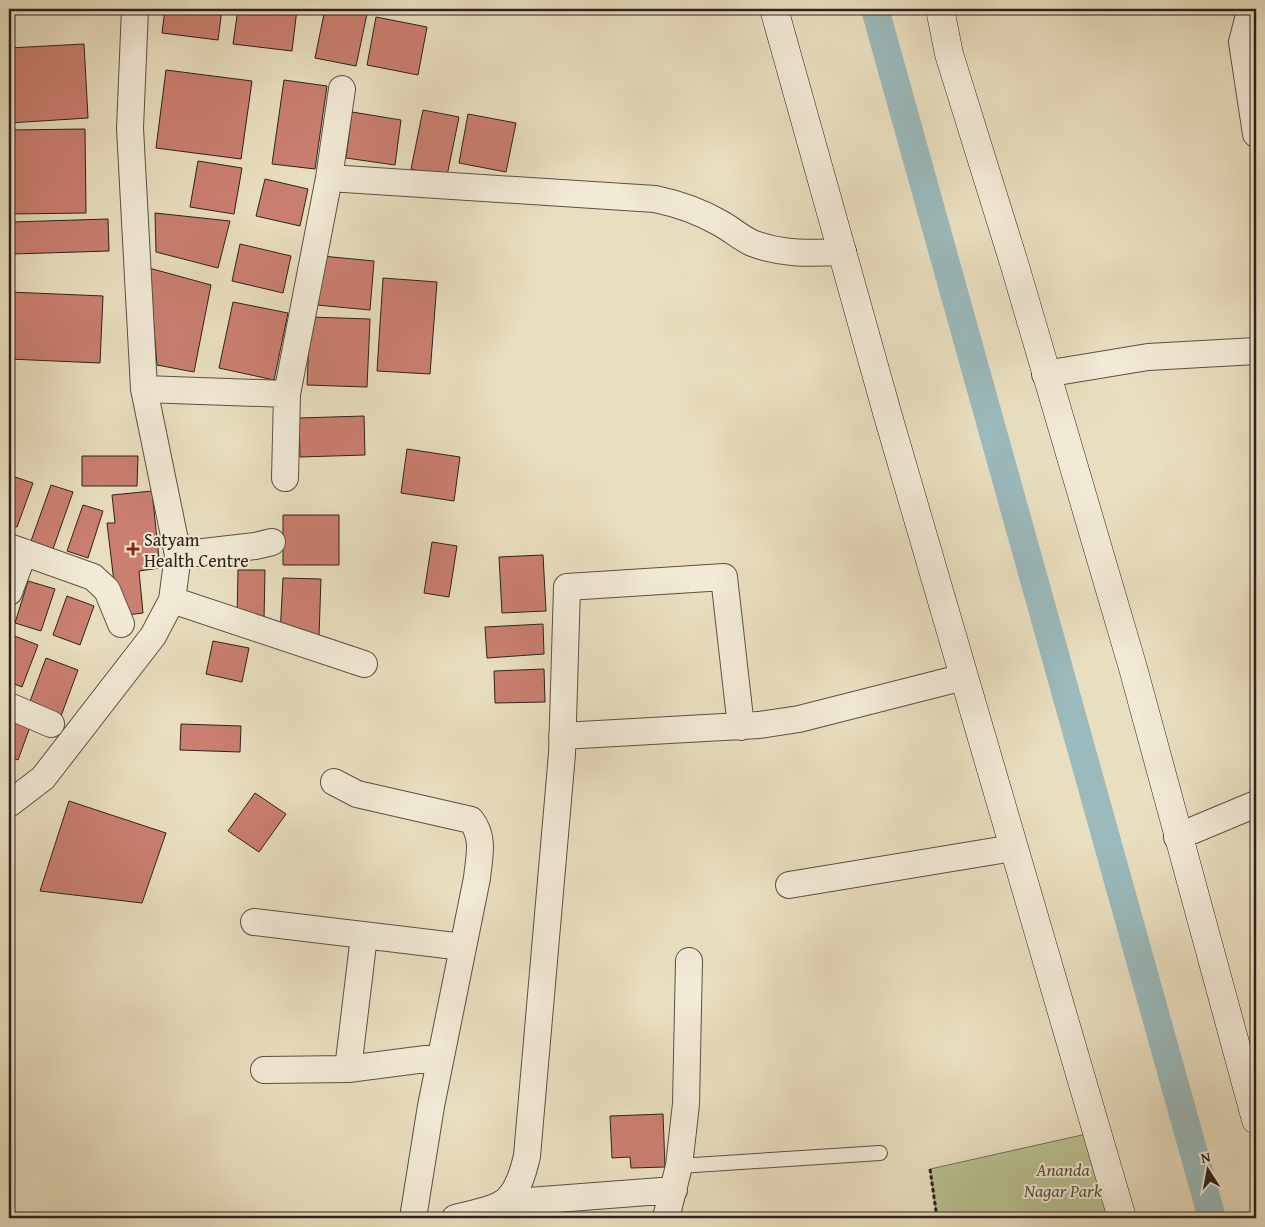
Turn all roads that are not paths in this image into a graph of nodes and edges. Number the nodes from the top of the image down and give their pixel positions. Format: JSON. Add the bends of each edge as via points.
{"nodes":[{"id":1,"x":136,"y":9,"type":"edge"},
{"id":2,"x":774,"y":9,"type":"edge"},
{"id":3,"x":940,"y":9,"type":"edge"},
{"id":4,"x":1256,"y":14,"type":"edge"},
{"id":5,"x":342,"y":89,"type":"dead end"},
{"id":6,"x":1256,"y":134,"type":"edge"},
{"id":7,"x":329,"y":178,"type":"junction"},
{"id":8,"x":843,"y":252,"type":"junction"},
{"id":9,"x":1256,"y":351,"type":"edge"},
{"id":10,"x":1045,"y":374,"type":"junction"},
{"id":11,"x":144,"y":389,"type":"junction"},
{"id":12,"x":287,"y":394,"type":"junction"},
{"id":13,"x":284,"y":478,"type":"dead end"},
{"id":14,"x":272,"y":542,"type":"dead end"},
{"id":15,"x":16,"y":550,"type":"edge"},
{"id":16,"x":178,"y":554,"type":"junction"},
{"id":17,"x":9,"y":592,"type":"edge"},
{"id":18,"x":172,"y":600,"type":"junction"},
{"id":19,"x":121,"y":624,"type":"dead end"},
{"id":20,"x":364,"y":664,"type":"dead end"},
{"id":21,"x":964,"y":677,"type":"junction"},
{"id":22,"x":9,"y":706,"type":"edge"},
{"id":23,"x":51,"y":724,"type":"dead end"},
{"id":24,"x":742,"y":727,"type":"junction"},
{"id":25,"x":562,"y":736,"type":"junction"},
{"id":26,"x":334,"y":782,"type":"dead end"},
{"id":27,"x":9,"y":804,"type":"edge"},
{"id":28,"x":1256,"y":804,"type":"edge"},
{"id":29,"x":1177,"y":837,"type":"junction"},
{"id":30,"x":1013,"y":848,"type":"junction"},
{"id":31,"x":789,"y":885,"type":"dead end"},
{"id":32,"x":254,"y":922,"type":"dead end"},
{"id":33,"x":364,"y":936,"type":"junction"},
{"id":34,"x":463,"y":947,"type":"junction"},
{"id":35,"x":689,"y":961,"type":"dead end"},
{"id":36,"x":441,"y":1057,"type":"junction"},
{"id":37,"x":348,"y":1068,"type":"junction"},
{"id":38,"x":264,"y":1070,"type":"dead end"},
{"id":39,"x":1256,"y":1120,"type":"edge"},
{"id":40,"x":880,"y":1153,"type":"dead end"},
{"id":41,"x":676,"y":1178,"type":"junction"},
{"id":42,"x":503,"y":1203,"type":"junction"},
{"id":43,"x":413,"y":1218,"type":"edge"},
{"id":44,"x":455,"y":1218,"type":"edge"},
{"id":45,"x":666,"y":1218,"type":"edge"},
{"id":46,"x":1122,"y":1218,"type":"edge"}],
"edges":[{"from":1,"to":11,"type":"street","via":[[130,128]]},
{"from":2,"to":8,"type":"street"},
{"from":3,"to":10,"type":"street","via":[[949,54]]},
{"from":4,"to":6,"type":"street","via":[[1248,19],[1242,42]]},
{"from":5,"to":7,"type":"street"},
{"from":7,"to":8,"type":"street","via":[[656,199],[687,206],[751,242],[777,251]]},
{"from":7,"to":12,"type":"street"},
{"from":8,"to":21,"type":"street"},
{"from":9,"to":10,"type":"street","via":[[1148,357]]},
{"from":10,"to":29,"type":"street","via":[[1133,668]]},
{"from":11,"to":12,"type":"street"},
{"from":11,"to":16,"type":"street"},
{"from":12,"to":13,"type":"street"},
{"from":14,"to":16,"type":"street"},
{"from":15,"to":17,"type":"street"},
{"from":15,"to":19,"type":"street","via":[[93,577],[107,590]]},
{"from":16,"to":18,"type":"street"},
{"from":18,"to":20,"type":"street"},
{"from":18,"to":27,"type":"street","via":[[153,636],[43,778]]},
{"from":21,"to":24,"type":"street","via":[[799,718]]},
{"from":21,"to":30,"type":"street"},
{"from":22,"to":23,"type":"street"},
{"from":24,"to":25,"type":"street"},
{"from":24,"to":25,"type":"street","via":[[724,577],[567,587]]},
{"from":25,"to":42,"type":"street","via":[[527,1156],[515,1194]]},
{"from":26,"to":34,"type":"street","via":[[356,794],[471,820],[480,831],[480,849]]},
{"from":28,"to":29,"type":"street"},
{"from":29,"to":39,"type":"street"},
{"from":30,"to":31,"type":"street"},
{"from":30,"to":46,"type":"street"},
{"from":32,"to":33,"type":"street"},
{"from":33,"to":34,"type":"street"},
{"from":33,"to":37,"type":"street"},
{"from":34,"to":36,"type":"street"},
{"from":35,"to":41,"type":"street","via":[[686,1104]]},
{"from":36,"to":37,"type":"street"},
{"from":36,"to":43,"type":"street"},
{"from":37,"to":38,"type":"street"},
{"from":40,"to":41,"type":"lane"},
{"from":41,"to":42,"type":"street"},
{"from":41,"to":45,"type":"street"},
{"from":42,"to":44,"type":"street"}]}
